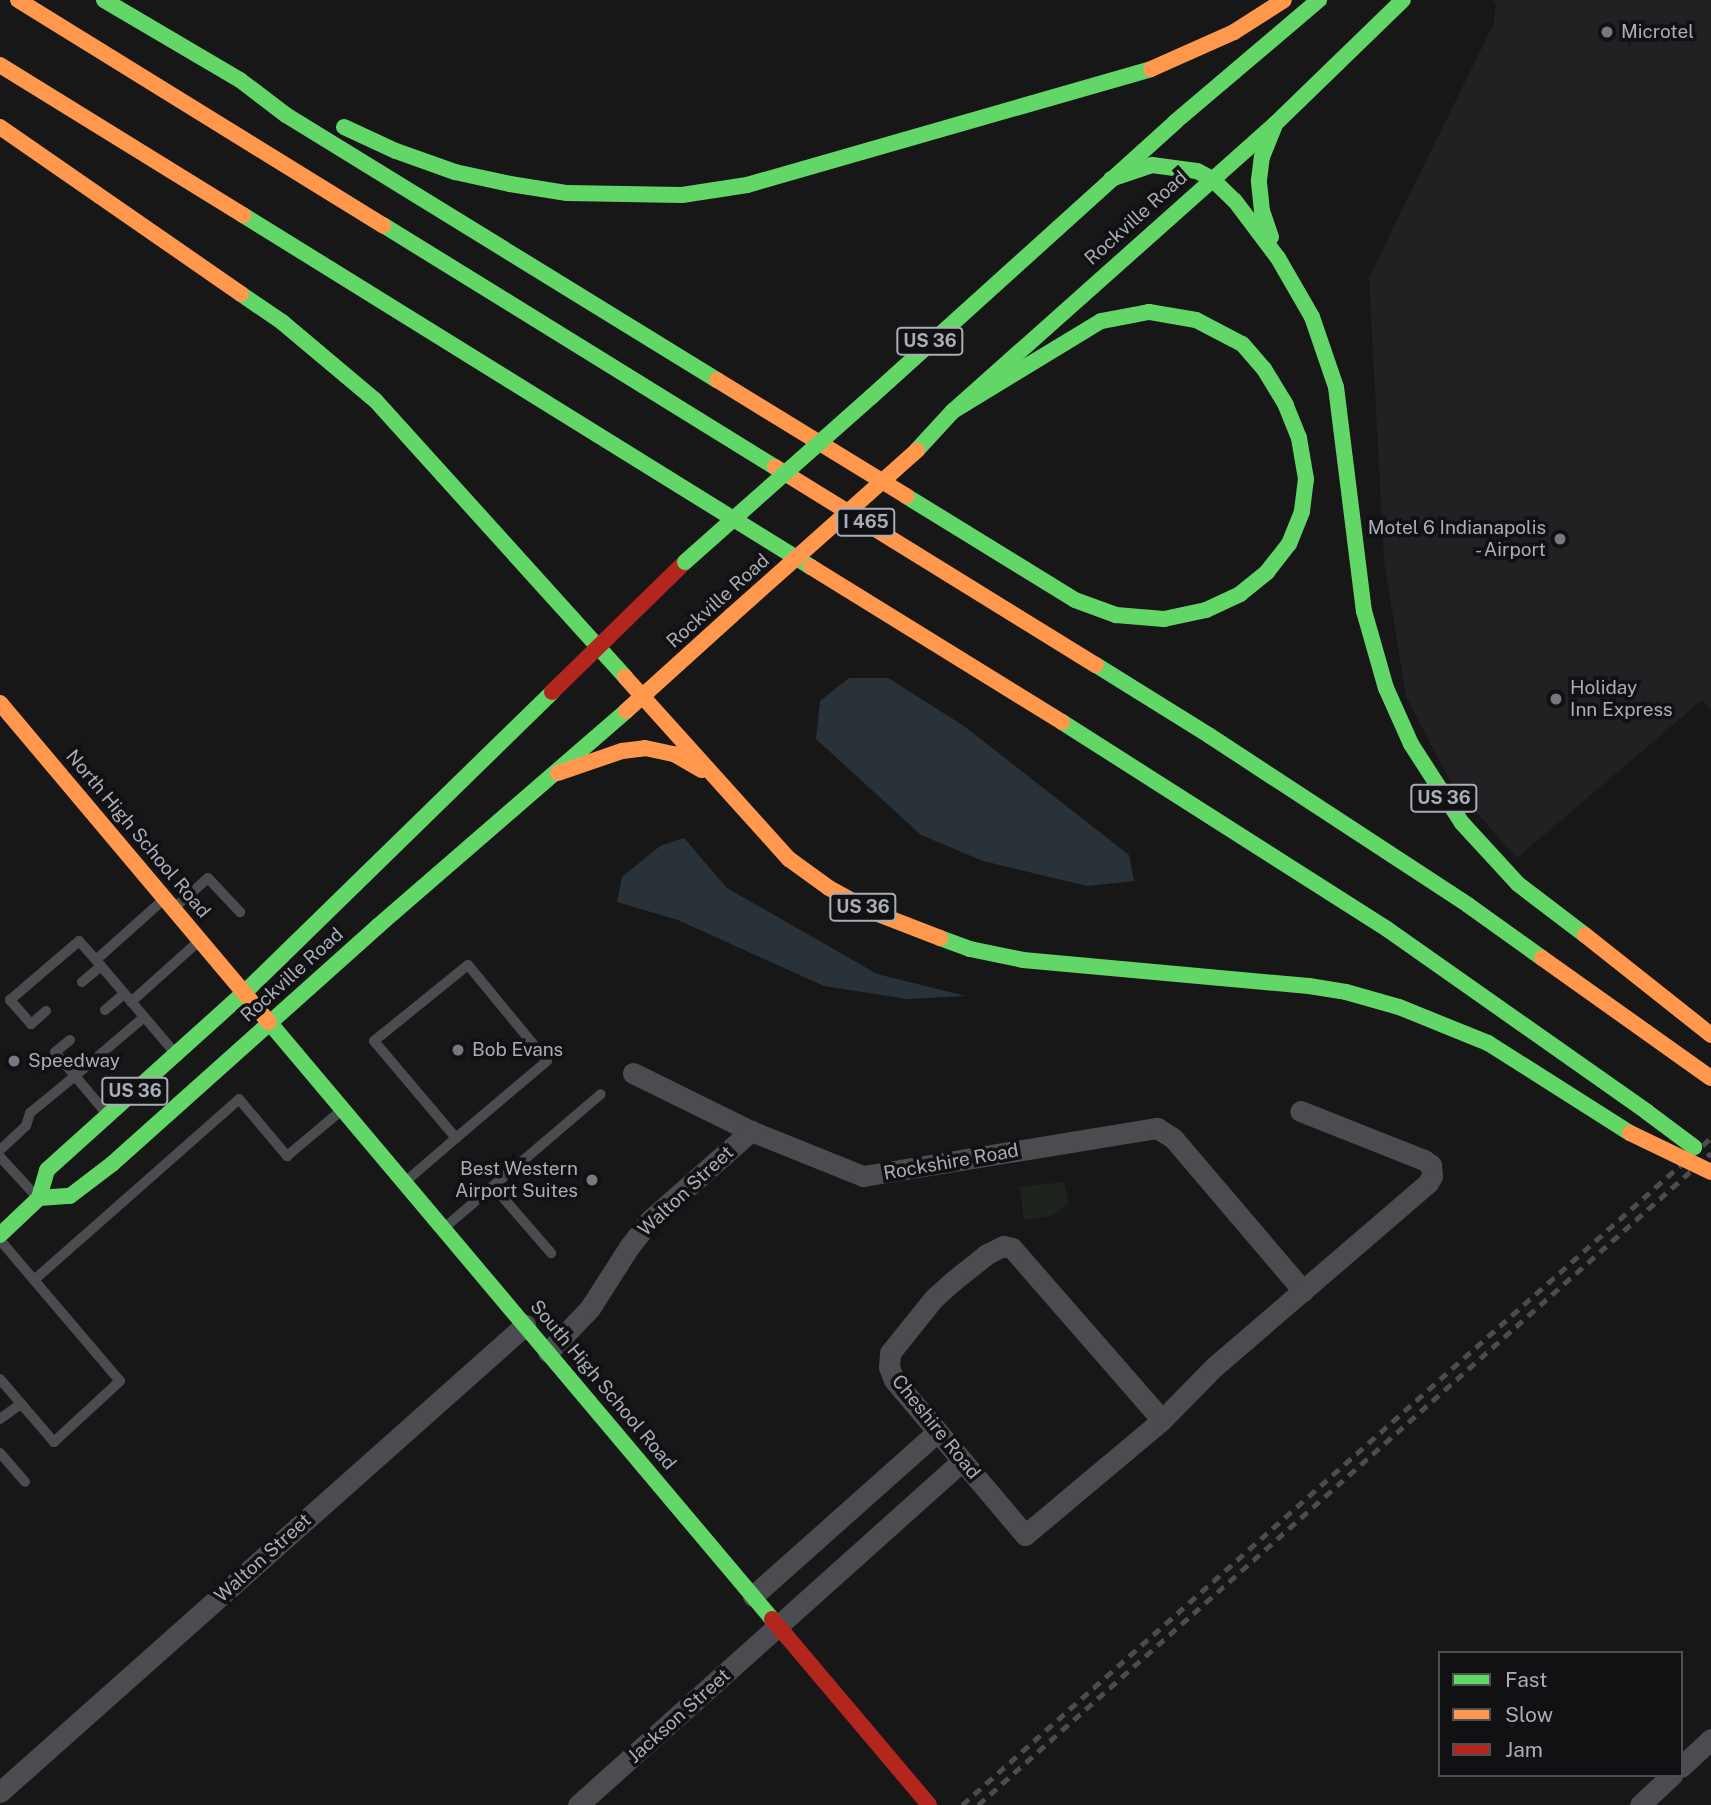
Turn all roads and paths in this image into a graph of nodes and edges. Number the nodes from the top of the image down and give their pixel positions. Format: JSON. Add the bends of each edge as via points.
{"nodes":[{"id":1,"x":18,"y":0,"type":"edge"},
{"id":2,"x":104,"y":0,"type":"edge"},
{"id":3,"x":1284,"y":0,"type":"edge"},
{"id":4,"x":1320,"y":0,"type":"edge"},
{"id":5,"x":1403,"y":0,"type":"edge"},
{"id":6,"x":0,"y":65,"type":"edge"},
{"id":7,"x":240,"y":80,"type":"junction"},
{"id":8,"x":1275,"y":124,"type":"junction"},
{"id":9,"x":0,"y":127,"type":"edge"},
{"id":10,"x":1211,"y":178,"type":"junction"},
{"id":11,"x":1111,"y":179,"type":"junction"},
{"id":12,"x":1278,"y":258,"type":"junction"},
{"id":13,"x":953,"y":411,"type":"junction"},
{"id":14,"x":599,"y":646,"type":"junction"},
{"id":15,"x":643,"y":696,"type":"junction"},
{"id":16,"x":0,"y":704,"type":"edge"},
{"id":17,"x":558,"y":773,"type":"junction"},
{"id":18,"x":718,"y":779,"type":"junction"},
{"id":19,"x":169,"y":903,"type":"junction"},
{"id":20,"x":240,"y":912,"type":"dead end"},
{"id":21,"x":201,"y":939,"type":"junction"},
{"id":22,"x":98,"y":963,"type":"junction"},
{"id":23,"x":82,"y":982,"type":"dead end"},
{"id":24,"x":245,"y":992,"type":"junction"},
{"id":25,"x":128,"y":998,"type":"junction"},
{"id":26,"x":106,"y":1010,"type":"dead end"},
{"id":27,"x":46,"y":1011,"type":"dead end"},
{"id":28,"x":144,"y":1017,"type":"junction"},
{"id":29,"x":271,"y":1022,"type":"junction"},
{"id":30,"x":1711,"y":1035,"type":"edge"},
{"id":31,"x":70,"y":1040,"type":"dead end"},
{"id":32,"x":176,"y":1054,"type":"junction"},
{"id":33,"x":633,"y":1073,"type":"dead end"},
{"id":34,"x":1704,"y":1074,"type":"edge"},
{"id":35,"x":75,"y":1076,"type":"junction"},
{"id":36,"x":601,"y":1094,"type":"dead end"},
{"id":37,"x":343,"y":1108,"type":"junction"},
{"id":38,"x":1300,"y":1111,"type":"dead end"},
{"id":39,"x":108,"y":1116,"type":"junction"},
{"id":40,"x":751,"y":1131,"type":"junction"},
{"id":41,"x":456,"y":1138,"type":"junction"},
{"id":42,"x":0,"y":1150,"type":"edge"},
{"id":43,"x":0,"y":1157,"type":"edge"},
{"id":44,"x":1711,"y":1160,"type":"edge"},
{"id":45,"x":1711,"y":1172,"type":"edge"},
{"id":46,"x":405,"y":1182,"type":"junction"},
{"id":47,"x":494,"y":1186,"type":"junction"},
{"id":48,"x":39,"y":1198,"type":"junction"},
{"id":49,"x":444,"y":1228,"type":"junction"},
{"id":50,"x":0,"y":1237,"type":"edge"},
{"id":51,"x":551,"y":1253,"type":"dead end"},
{"id":52,"x":34,"y":1280,"type":"junction"},
{"id":53,"x":1303,"y":1291,"type":"junction"},
{"id":54,"x":525,"y":1325,"type":"junction"},
{"id":55,"x":548,"y":1352,"type":"junction"},
{"id":56,"x":0,"y":1379,"type":"edge"},
{"id":57,"x":21,"y":1404,"type":"junction"},
{"id":58,"x":0,"y":1419,"type":"edge"},
{"id":59,"x":1162,"y":1420,"type":"junction"},
{"id":60,"x":937,"y":1432,"type":"junction"},
{"id":61,"x":0,"y":1453,"type":"edge"},
{"id":62,"x":962,"y":1461,"type":"junction"},
{"id":63,"x":25,"y":1482,"type":"dead end"},
{"id":64,"x":753,"y":1596,"type":"junction"},
{"id":65,"x":779,"y":1627,"type":"junction"},
{"id":66,"x":1711,"y":1739,"type":"edge"},
{"id":67,"x":1683,"y":1765,"type":"edge"},
{"id":68,"x":1670,"y":1777,"type":"edge"},
{"id":69,"x":0,"y":1791,"type":"edge"},
{"id":70,"x":578,"y":1805,"type":"edge"},
{"id":71,"x":929,"y":1805,"type":"edge"},
{"id":72,"x":1640,"y":1805,"type":"edge"}],
"edges":[{"from":1,"to":34,"type":"main road","number":"I 465","via":[[1221,743],[1468,905]]},
{"from":2,"to":7,"type":"main road"},
{"from":3,"to":7,"type":"main road","via":[[1234,32],[1150,69],[747,185],[682,195],[567,192],[455,172],[396,151]]},
{"from":4,"to":11,"type":"main road","name":"Rockville Road"},
{"from":5,"to":8,"type":"main road","name":"Rockville Road"},
{"from":6,"to":44,"type":"main road","bridge":true,"via":[[1202,809],[1387,929]]},
{"from":7,"to":13,"type":"main road","via":[[286,115],[1075,600],[1116,615],[1164,620],[1206,610],[1240,594],[1267,572],[1289,544],[1302,511],[1306,478],[1299,438],[1286,405],[1242,344],[1196,320],[1149,312],[1101,321]]},
{"from":8,"to":10,"type":"main road","name":"Rockville Road"},
{"from":8,"to":12,"type":"main road","via":[[1259,180],[1262,211]]},
{"from":9,"to":14,"type":"main road","via":[[282,322],[375,400]]},
{"from":10,"to":11,"type":"main road","number":"US 36","via":[[1179,166],[1152,165]]},
{"from":10,"to":12,"type":"main road","number":"US 36","via":[[1235,201]]},
{"from":10,"to":13,"type":"main road","name":"Rockville Road"},
{"from":11,"to":14,"type":"main road","name":"Rockville Road","number":"US 36","bridge":true,"via":[[685,562]]},
{"from":12,"to":30,"type":"main road","number":"US 36","via":[[1312,317],[1336,387],[1364,611],[1386,688],[1411,744],[1462,823],[1518,884]]},
{"from":13,"to":15,"type":"main road","name":"Rockville Road","bridge":true,"via":[[917,450]]},
{"from":14,"to":15,"type":"main road"},
{"from":14,"to":24,"type":"main road","name":"Rockville Road","number":"US 36"},
{"from":15,"to":17,"type":"main road","name":"Rockville Road"},
{"from":15,"to":18,"type":"main road"},
{"from":16,"to":19,"type":"main road","name":"North High School Road"},
{"from":17,"to":18,"type":"main road","number":"US 36","via":[[645,748],[674,754]]},
{"from":17,"to":29,"type":"main road","name":"Rockville Road","number":"US 36"},
{"from":18,"to":45,"type":"main road","number":"US 36","bridge":true,"via":[[789,859],[873,912],[922,933],[1023,960],[1346,992],[1399,1007],[1489,1043],[1630,1133]]},
{"from":19,"to":20,"type":"lane","via":[[208,878]]},
{"from":19,"to":21,"type":"main road","name":"North High School Road"},
{"from":19,"to":22,"type":"lane"},
{"from":21,"to":24,"type":"main road","name":"North High School Road"},
{"from":21,"to":25,"type":"lane"},
{"from":22,"to":23,"type":"lane"},
{"from":22,"to":25,"type":"lane"},
{"from":22,"to":27,"type":"lane","via":[[79,941],[10,1000],[31,1024]]},
{"from":24,"to":29,"type":"main road","name":"South High School Road"},
{"from":24,"to":32,"type":"main road","name":"Rockville Road","number":"US 36"},
{"from":25,"to":26,"type":"lane"},
{"from":25,"to":28,"type":"lane"},
{"from":28,"to":32,"type":"lane"},
{"from":28,"to":35,"type":"lane"},
{"from":29,"to":37,"type":"main road","name":"South High School Road"},
{"from":29,"to":48,"type":"main road","name":"Rockville Road","number":"US 36","via":[[70,1196]]},
{"from":31,"to":35,"type":"lane","via":[[55,1052]]},
{"from":32,"to":39,"type":"main road","name":"Rockville Road","number":"US 36"},
{"from":33,"to":40,"type":"street","name":"Rockshire Road"},
{"from":35,"to":39,"type":"lane"},
{"from":35,"to":42,"type":"lane","via":[[30,1113],[26,1126]]},
{"from":36,"to":47,"type":"lane"},
{"from":37,"to":46,"type":"main road","name":"South High School Road"},
{"from":37,"to":52,"type":"lane","via":[[287,1156],[239,1099]]},
{"from":38,"to":53,"type":"street","name":"Cheshire Road","via":[[1424,1160],[1433,1172],[1428,1183]]},
{"from":39,"to":48,"type":"main road","name":"Rockville Road","number":"US 36","via":[[47,1170]]},
{"from":40,"to":53,"type":"street","name":"Rockshire Road","via":[[853,1174],[874,1176],[1148,1127],[1163,1130]]},
{"from":40,"to":55,"type":"street","name":"Walton Street","via":[[650,1220],[590,1308]]},
{"from":41,"to":41,"type":"lane","via":[[374,1041],[468,965],[547,1061]]},
{"from":41,"to":46,"type":"lane"},
{"from":43,"to":48,"type":"lane"},
{"from":46,"to":49,"type":"main road","name":"South High School Road"},
{"from":47,"to":49,"type":"lane"},
{"from":47,"to":51,"type":"lane"},
{"from":48,"to":50,"type":"main road","name":"Rockville Road","number":"US 36"},
{"from":49,"to":54,"type":"main road","name":"South High School Road"},
{"from":50,"to":52,"type":"lane"},
{"from":52,"to":57,"type":"lane","via":[[120,1381],[54,1442]]},
{"from":53,"to":59,"type":"street","name":"Cheshire Road","via":[[1214,1367]]},
{"from":54,"to":55,"type":"main road","name":"South High School Road"},
{"from":54,"to":69,"type":"street","name":"Walton Street"},
{"from":55,"to":64,"type":"main road","name":"South High School Road"},
{"from":56,"to":57,"type":"lane"},
{"from":57,"to":58,"type":"lane"},
{"from":59,"to":60,"type":"street","name":"Cheshire Road","via":[[1016,1251],[1003,1246],[934,1298],[890,1353],[893,1378]]},
{"from":59,"to":62,"type":"street","name":"Cheshire Road","via":[[1025,1535]]},
{"from":60,"to":62,"type":"street","name":"Cheshire Road"},
{"from":60,"to":64,"type":"street"},
{"from":61,"to":63,"type":"lane"},
{"from":62,"to":65,"type":"street","name":"Jackson Street"},
{"from":64,"to":65,"type":"main road","name":"South High School Road"},
{"from":65,"to":70,"type":"street","name":"Jackson Street"},
{"from":65,"to":71,"type":"main road","name":"South High School Road"},
{"from":66,"to":67,"type":"street"},
{"from":68,"to":72,"type":"street"}]}
